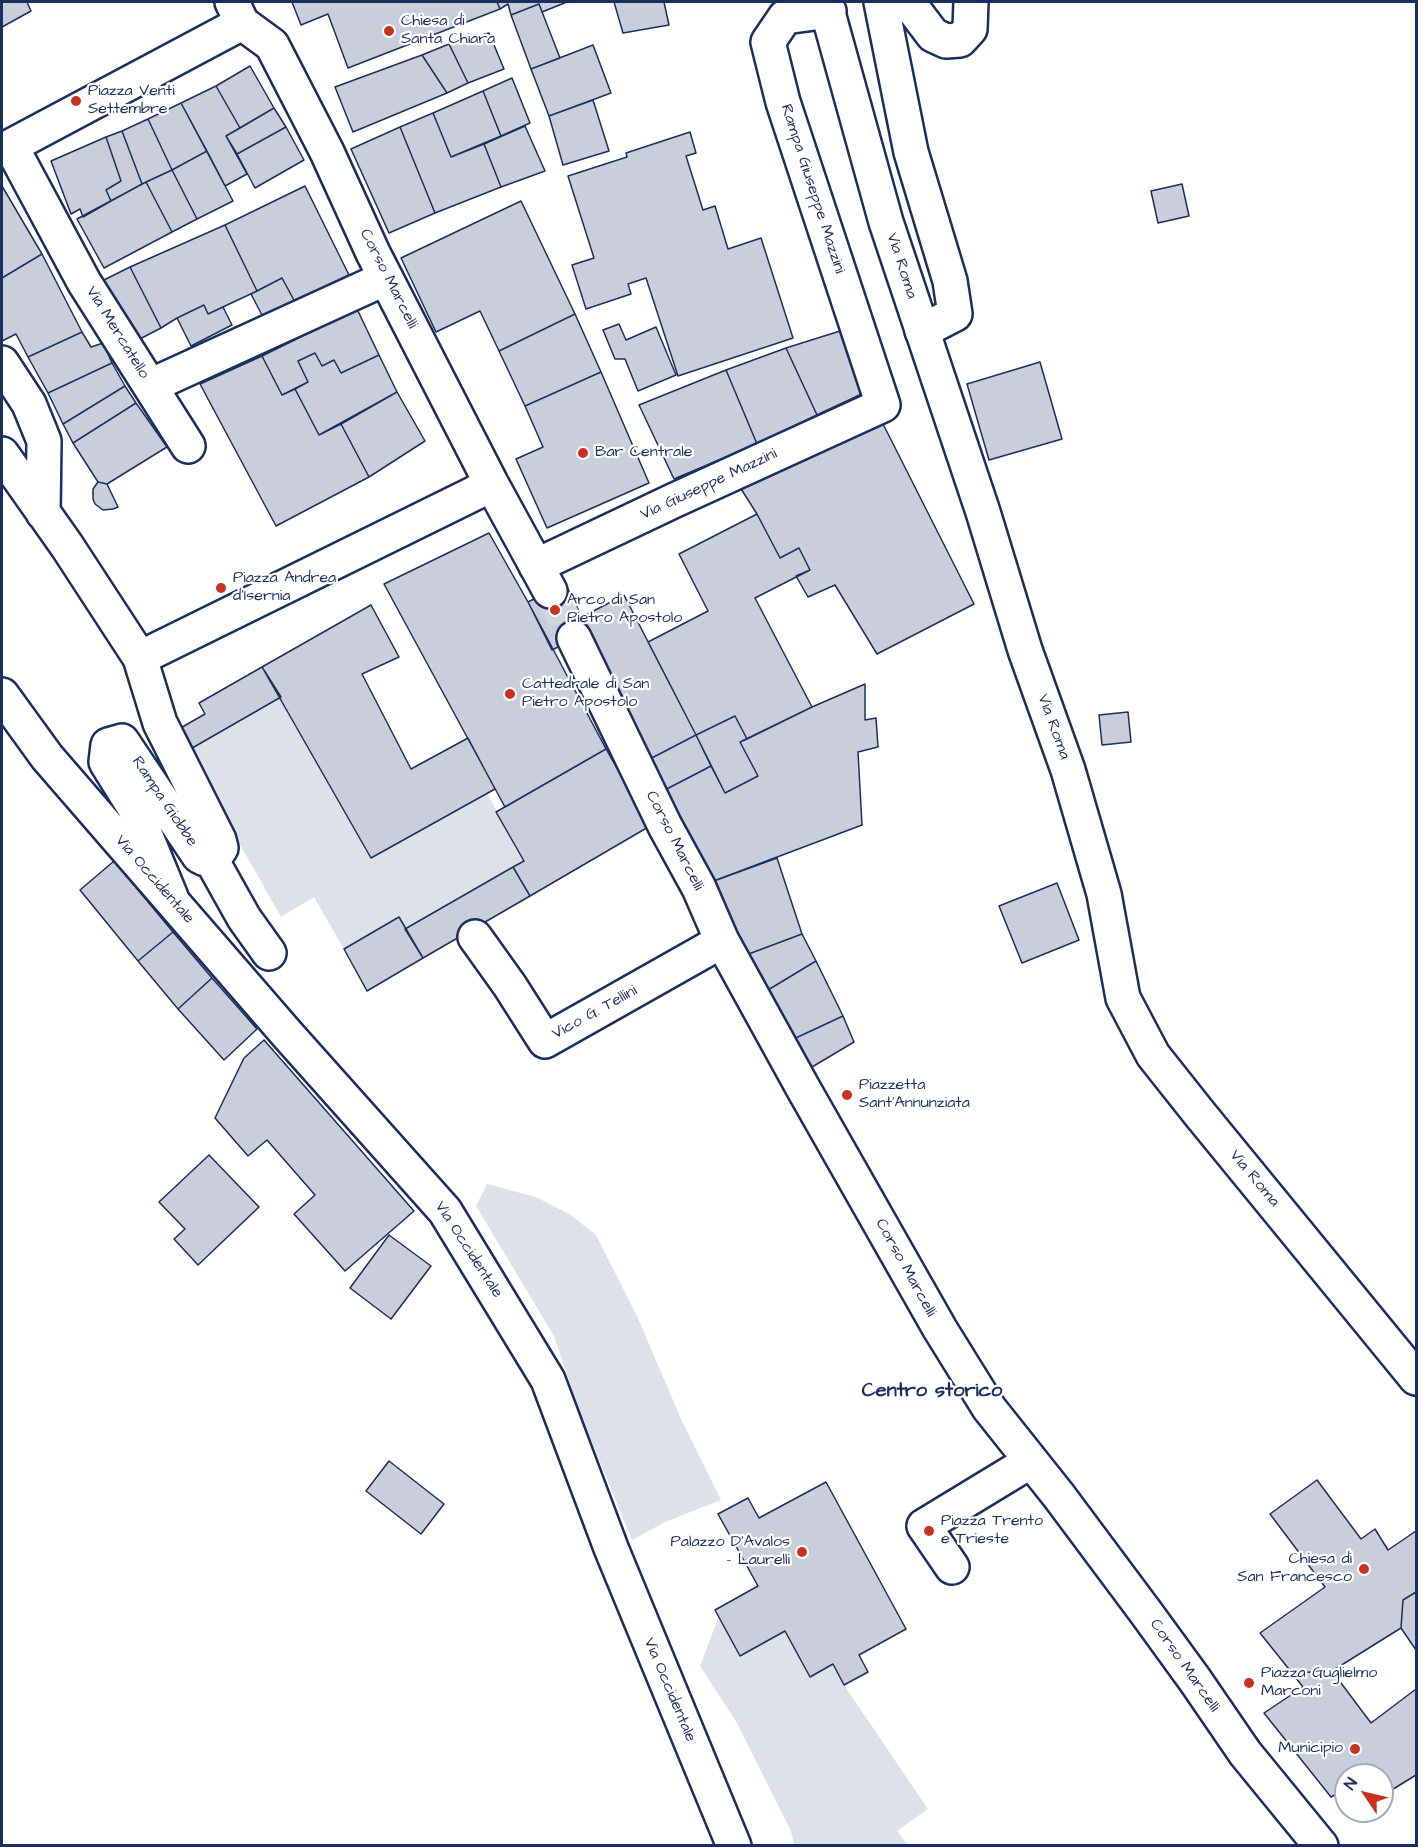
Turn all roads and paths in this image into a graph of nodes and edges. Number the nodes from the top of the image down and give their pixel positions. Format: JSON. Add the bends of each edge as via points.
{"nodes":[{"id":1,"x":881,"y":2,"type":"edge"},
{"id":2,"x":908,"y":2,"type":"edge"},
{"id":3,"x":971,"y":2,"type":"edge"},
{"id":4,"x":827,"y":6,"type":"edge"},
{"id":5,"x":237,"y":12,"type":"edge"},
{"id":6,"x":387,"y":278,"type":"junction"},
{"id":7,"x":922,"y":331,"type":"junction"},
{"id":8,"x":2,"y":363,"type":"edge"},
{"id":9,"x":150,"y":386,"type":"junction"},
{"id":10,"x":883,"y":405,"type":"joint"},
{"id":11,"x":188,"y":446,"type":"dead end"},
{"id":12,"x":2,"y":454,"type":"edge"},
{"id":13,"x":491,"y":483,"type":"junction"},
{"id":14,"x":43,"y":513,"type":"junction"},
{"id":15,"x":543,"y":578,"type":"joint"},
{"id":16,"x":574,"y":638,"type":"tunnel mouth"},
{"id":17,"x":140,"y":658,"type":"junction"},
{"id":18,"x":2,"y":694,"type":"edge"},
{"id":19,"x":211,"y":858,"type":"junction"},
{"id":20,"x":174,"y":903,"type":"junction"},
{"id":21,"x":475,"y":937,"type":"dead end"},
{"id":22,"x":722,"y":941,"type":"junction"},
{"id":23,"x":269,"y":953,"type":"dead end"},
{"id":24,"x":1416,"y":1378,"type":"edge"},
{"id":25,"x":1030,"y":1461,"type":"junction"},
{"id":26,"x":952,"y":1567,"type":"dead end"},
{"id":27,"x":734,"y":1845,"type":"edge"},
{"id":28,"x":1321,"y":1845,"type":"edge"}],
"edges":[{"from":1,"to":7,"type":"street","via":[[911,152],[950,281],[955,314]]},
{"from":2,"to":3,"type":"street","via":[[933,35],[946,41],[960,40],[970,29]]},
{"from":4,"to":7,"type":"street","name":"Via Roma","via":[[886,222]]},
{"from":4,"to":10,"type":"street","name":"Rampa Giuseppe Mazzini","via":[[785,17],[768,42],[783,102]]},
{"from":5,"to":6,"type":"street","name":"Corso Marcelli","via":[[272,45]]},
{"from":5,"to":9,"type":"street","name":"Via Mercatello","via":[[11,146],[84,282]]},
{"from":6,"to":9,"type":"street","name":"Via Mercatello"},
{"from":6,"to":13,"type":"street","name":"Corso Marcelli"},
{"from":7,"to":24,"type":"street","name":"Via Roma","via":[[1068,770],[1104,894],[1123,998],[1153,1055]]},
{"from":8,"to":14,"type":"street","via":[[29,404],[44,441]]},
{"from":9,"to":11,"type":"street"},
{"from":10,"to":15,"type":"street","name":"Via Giuseppe Mazzini","via":[[675,500]]},
{"from":12,"to":14,"type":"street"},
{"from":13,"to":15,"type":"street","name":"Corso Marcelli"},
{"from":13,"to":17,"type":"street"},
{"from":14,"to":17,"type":"street"},
{"from":16,"to":22,"type":"street","name":"Corso Marcelli"},
{"from":17,"to":19,"type":"street","name":"Rampa Giobbe","via":[[160,723],[219,840],[221,848]]},
{"from":18,"to":20,"type":"street","name":"Via Occidentale","via":[[47,757]]},
{"from":19,"to":20,"type":"street","name":"Rampa Giobbe","via":[[199,856],[122,741],[108,745],[106,762],[134,807]]},
{"from":19,"to":23,"type":"street","via":[[244,918]]},
{"from":20,"to":27,"type":"street","name":"Via Occidentale","via":[[445,1211],[537,1361],[548,1380],[611,1548]]},
{"from":21,"to":22,"type":"street","name":"Vico G. Tellini","via":[[545,1041]]},
{"from":22,"to":25,"type":"street","name":"Corso Marcelli","via":[[940,1329],[989,1408]]},
{"from":25,"to":26,"type":"street","via":[[924,1526]]},
{"from":25,"to":28,"type":"street","name":"Corso Marcelli","via":[[1147,1614],[1245,1753]]}]}
